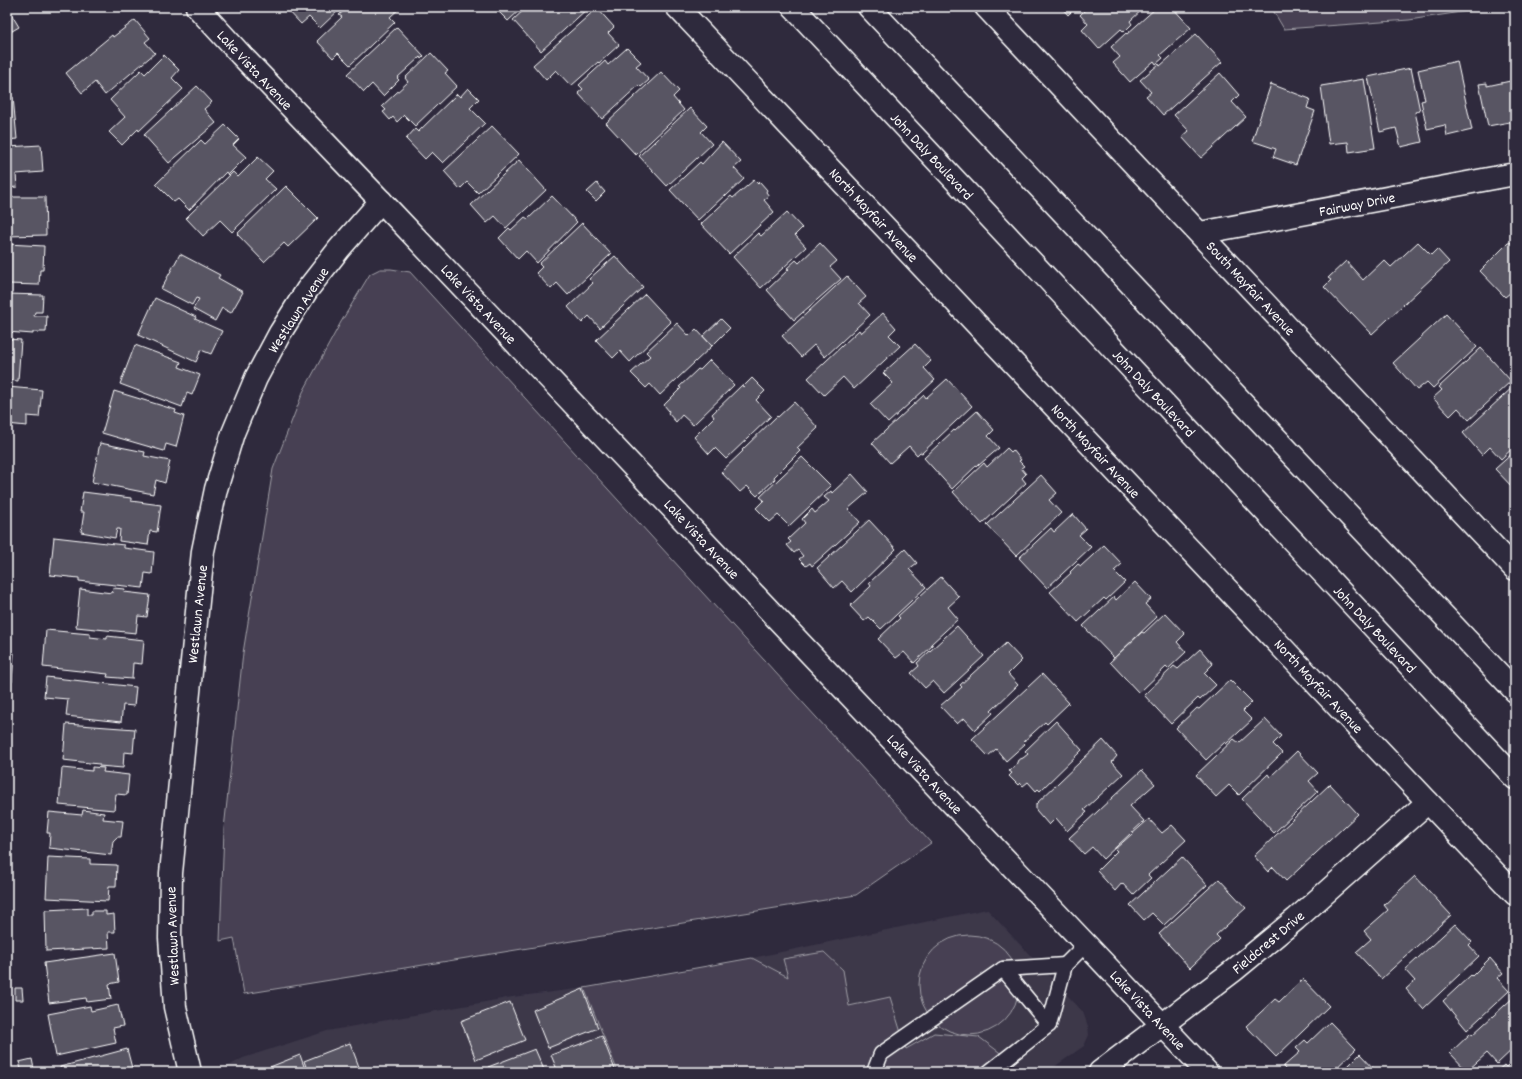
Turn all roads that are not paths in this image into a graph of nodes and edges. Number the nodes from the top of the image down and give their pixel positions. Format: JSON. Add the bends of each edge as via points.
{"nodes":[{"id":1,"x":197,"y":7,"type":"edge"},
{"id":2,"x":678,"y":7,"type":"edge"},
{"id":3,"x":793,"y":7,"type":"edge"},
{"id":4,"x":869,"y":7,"type":"edge"},
{"id":5,"x":986,"y":7,"type":"edge"},
{"id":6,"x":1515,"y":174,"type":"edge"},
{"id":7,"x":381,"y":201,"type":"junction"},
{"id":8,"x":1200,"y":233,"type":"junction"},
{"id":9,"x":1515,"y":569,"type":"edge"},
{"id":10,"x":1515,"y":691,"type":"edge"},
{"id":11,"x":1515,"y":778,"type":"edge"},
{"id":12,"x":1428,"y":802,"type":"junction"},
{"id":13,"x":1515,"y":894,"type":"edge"},
{"id":14,"x":1086,"y":944,"type":"junction"},
{"id":15,"x":1064,"y":965,"type":"junction"},
{"id":16,"x":1002,"y":969,"type":"junction"},
{"id":17,"x":1049,"y":1025,"type":"junction"},
{"id":18,"x":1163,"y":1025,"type":"junction"},
{"id":19,"x":190,"y":1072,"type":"edge"},
{"id":20,"x":874,"y":1072,"type":"edge"},
{"id":21,"x":989,"y":1072,"type":"edge"},
{"id":22,"x":1100,"y":1072,"type":"edge"},
{"id":23,"x":1207,"y":1072,"type":"edge"}],
"edges":[{"from":1,"to":7,"type":"street","name":"Lake Vista Avenue"},
{"from":2,"to":12,"type":"street","name":"North Mayfair Avenue"},
{"from":3,"to":11,"type":"street","name":"John Daly Boulevard"},
{"from":4,"to":10,"type":"street"},
{"from":5,"to":8,"type":"street","name":"South Mayfair Avenue"},
{"from":6,"to":8,"type":"street","name":"Fairway Drive"},
{"from":7,"to":14,"type":"street","name":"Lake Vista Avenue"},
{"from":7,"to":19,"type":"street","name":"Westlawn Avenue","via":[[307,290],[280,333],[256,378],[233,433],[216,489],[203,551],[171,873],[170,938],[175,1007]]},
{"from":8,"to":9,"type":"street","name":"South Mayfair Avenue"},
{"from":12,"to":13,"type":"street","name":"North Mayfair Avenue"},
{"from":12,"to":18,"type":"street","name":"Fieldcrest Drive","via":[[1296,918]]},
{"from":14,"to":15,"type":"lane"},
{"from":14,"to":18,"type":"street","name":"Lake Vista Avenue"},
{"from":15,"to":16,"type":"lane"},
{"from":15,"to":17,"type":"lane"},
{"from":16,"to":17,"type":"lane"},
{"from":16,"to":20,"type":"lane","via":[[881,1054]]},
{"from":17,"to":21,"type":"lane"},
{"from":18,"to":22,"type":"street","name":"Fieldcrest Drive"},
{"from":18,"to":23,"type":"street","name":"Lake Vista Avenue"}]}
